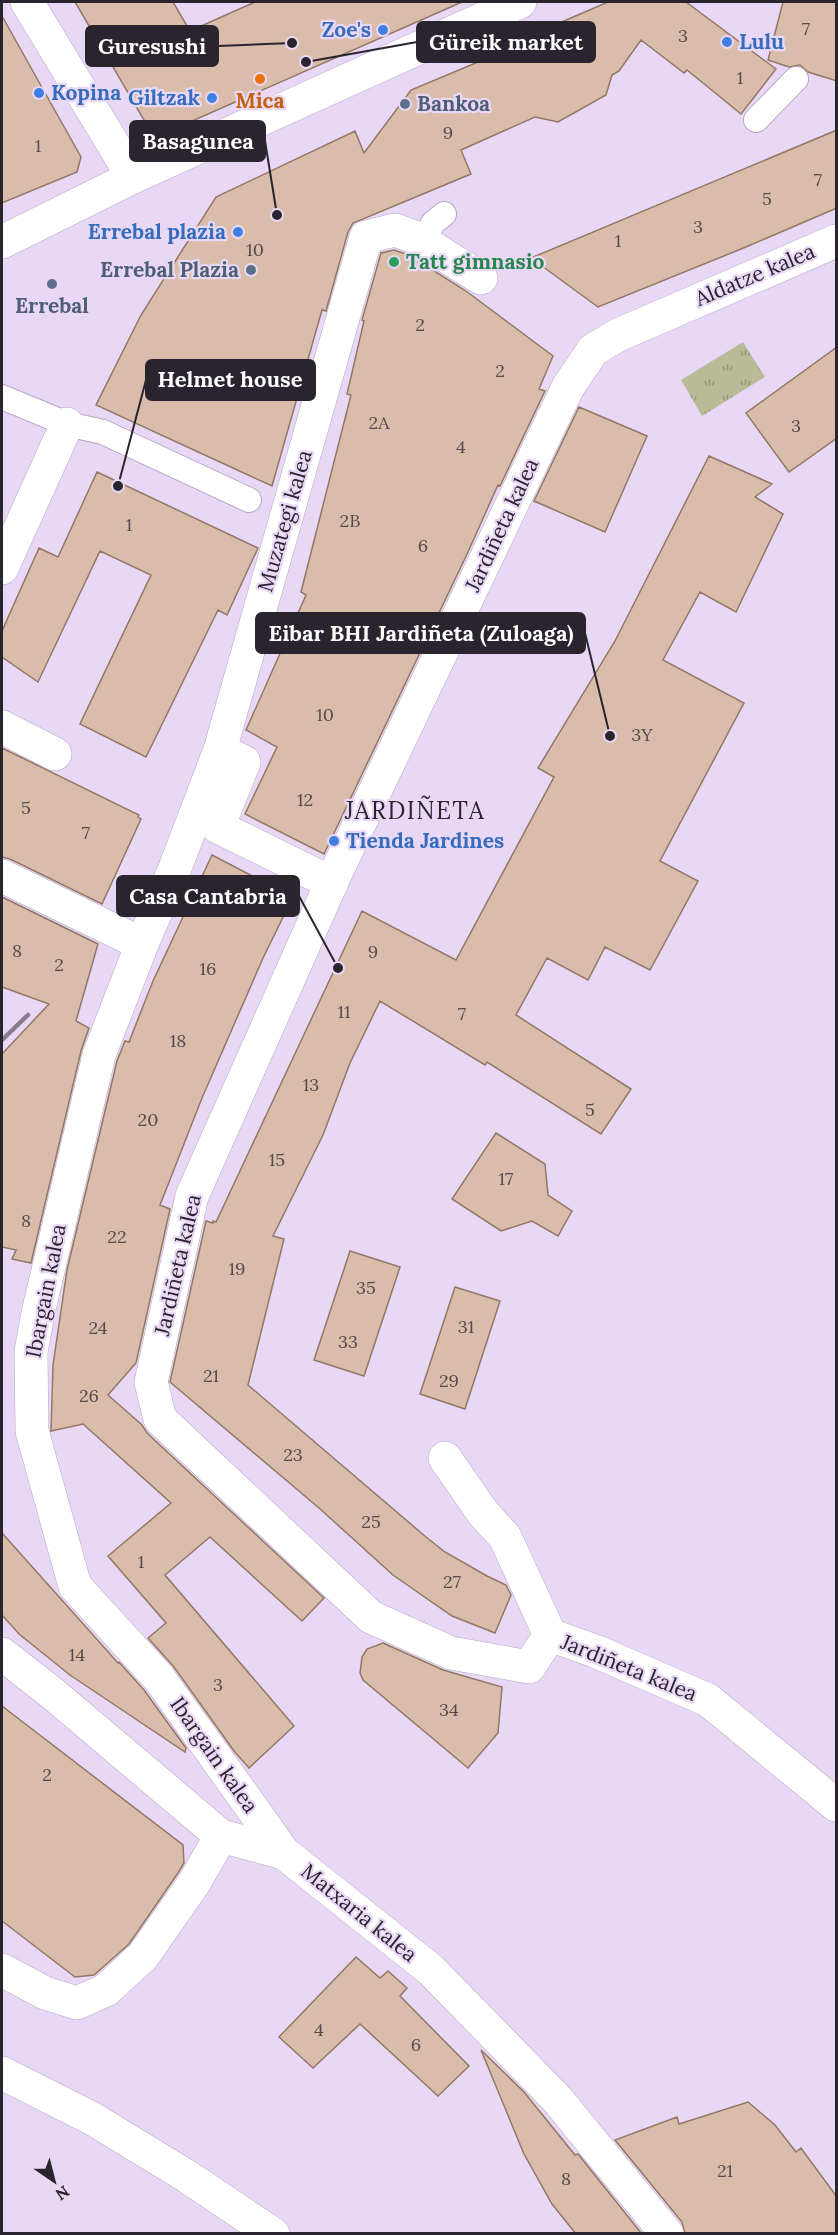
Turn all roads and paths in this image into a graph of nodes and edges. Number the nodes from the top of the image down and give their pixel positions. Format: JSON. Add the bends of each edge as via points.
{"nodes":[{"id":1,"x":27,"y":2,"type":"edge"},
{"id":2,"x":520,"y":2,"type":"edge"},
{"id":3,"x":796,"y":79,"type":"dead end"},
{"id":4,"x":756,"y":120,"type":"dead end"},
{"id":5,"x":133,"y":177,"type":"junction"},
{"id":6,"x":444,"y":214,"type":"dead end"},
{"id":7,"x":837,"y":241,"type":"edge"},
{"id":8,"x":2,"y":242,"type":"edge"},
{"id":9,"x":423,"y":242,"type":"junction"},
{"id":10,"x":481,"y":278,"type":"dead end"},
{"id":11,"x":674,"y":310,"type":"joint"},
{"id":12,"x":2,"y":397,"type":"edge"},
{"id":13,"x":67,"y":424,"type":"junction"},
{"id":14,"x":249,"y":500,"type":"dead end"},
{"id":15,"x":2,"y":568,"type":"edge"},
{"id":16,"x":2,"y":727,"type":"edge"},
{"id":17,"x":220,"y":750,"type":"junction"},
{"id":18,"x":55,"y":754,"type":"dead end"},
{"id":19,"x":2,"y":876,"type":"edge"},
{"id":20,"x":332,"y":883,"type":"junction"},
{"id":21,"x":142,"y":944,"type":"junction"},
{"id":22,"x":445,"y":1458,"type":"dead end"},
{"id":23,"x":550,"y":1635,"type":"junction"},
{"id":24,"x":2,"y":1654,"type":"edge"},
{"id":25,"x":837,"y":1806,"type":"edge"},
{"id":26,"x":221,"y":1836,"type":"junction"},
{"id":27,"x":284,"y":1853,"type":"junction"},
{"id":28,"x":2,"y":1970,"type":"edge"},
{"id":29,"x":2,"y":2073,"type":"edge"},
{"id":30,"x":273,"y":2234,"type":"edge"},
{"id":31,"x":667,"y":2234,"type":"edge"}],
"edges":[{"from":1,"to":5,"type":"main road"},
{"from":2,"to":5,"type":"main road"},
{"from":3,"to":4,"type":"street"},
{"from":5,"to":8,"type":"main road"},
{"from":6,"to":9,"type":"street","via":[[433,223]]},
{"from":7,"to":11,"type":"main road","name":"Aldatze kalea"},
{"from":9,"to":10,"type":"main road","name":"Muzategi kalea"},
{"from":9,"to":17,"type":"main road","name":"Muzategi kalea","via":[[395,230],[366,237]]},
{"from":11,"to":20,"type":"main road","name":"Jardiñeta kalea","via":[[593,350],[568,387]]},
{"from":12,"to":13,"type":"street"},
{"from":13,"to":14,"type":"street","via":[[103,432]]},
{"from":13,"to":15,"type":"main road"},
{"from":16,"to":18,"type":"main road"},
{"from":17,"to":20,"type":"main road","via":[[244,762],[218,827]]},
{"from":17,"to":21,"type":"main road","name":"Ibargain kalea"},
{"from":19,"to":21,"type":"main road"},
{"from":20,"to":23,"type":"main road","name":"Jardiñeta kalea","via":[[192,1196],[151,1382],[160,1419],[370,1617],[451,1653],[529,1667]]},
{"from":21,"to":27,"type":"main road","name":"Ibargain kalea","via":[[99,1055],[38,1313],[31,1352],[32,1431],[75,1586],[159,1678]]},
{"from":22,"to":23,"type":"main road","via":[[483,1513],[505,1537]]},
{"from":23,"to":25,"type":"main road","name":"Jardiñeta kalea","via":[[595,1650],[708,1700]]},
{"from":24,"to":26,"type":"main road","name":"Matxaria kalea"},
{"from":26,"to":27,"type":"main road","name":"Matxaria kalea"},
{"from":26,"to":28,"type":"main road","via":[[143,1956],[106,1990],[77,2003],[45,1993]]},
{"from":27,"to":31,"type":"main road","name":"Matxaria kalea","via":[[431,1970],[557,2099]]},
{"from":29,"to":30,"type":"main road","via":[[93,2119]]}]}
